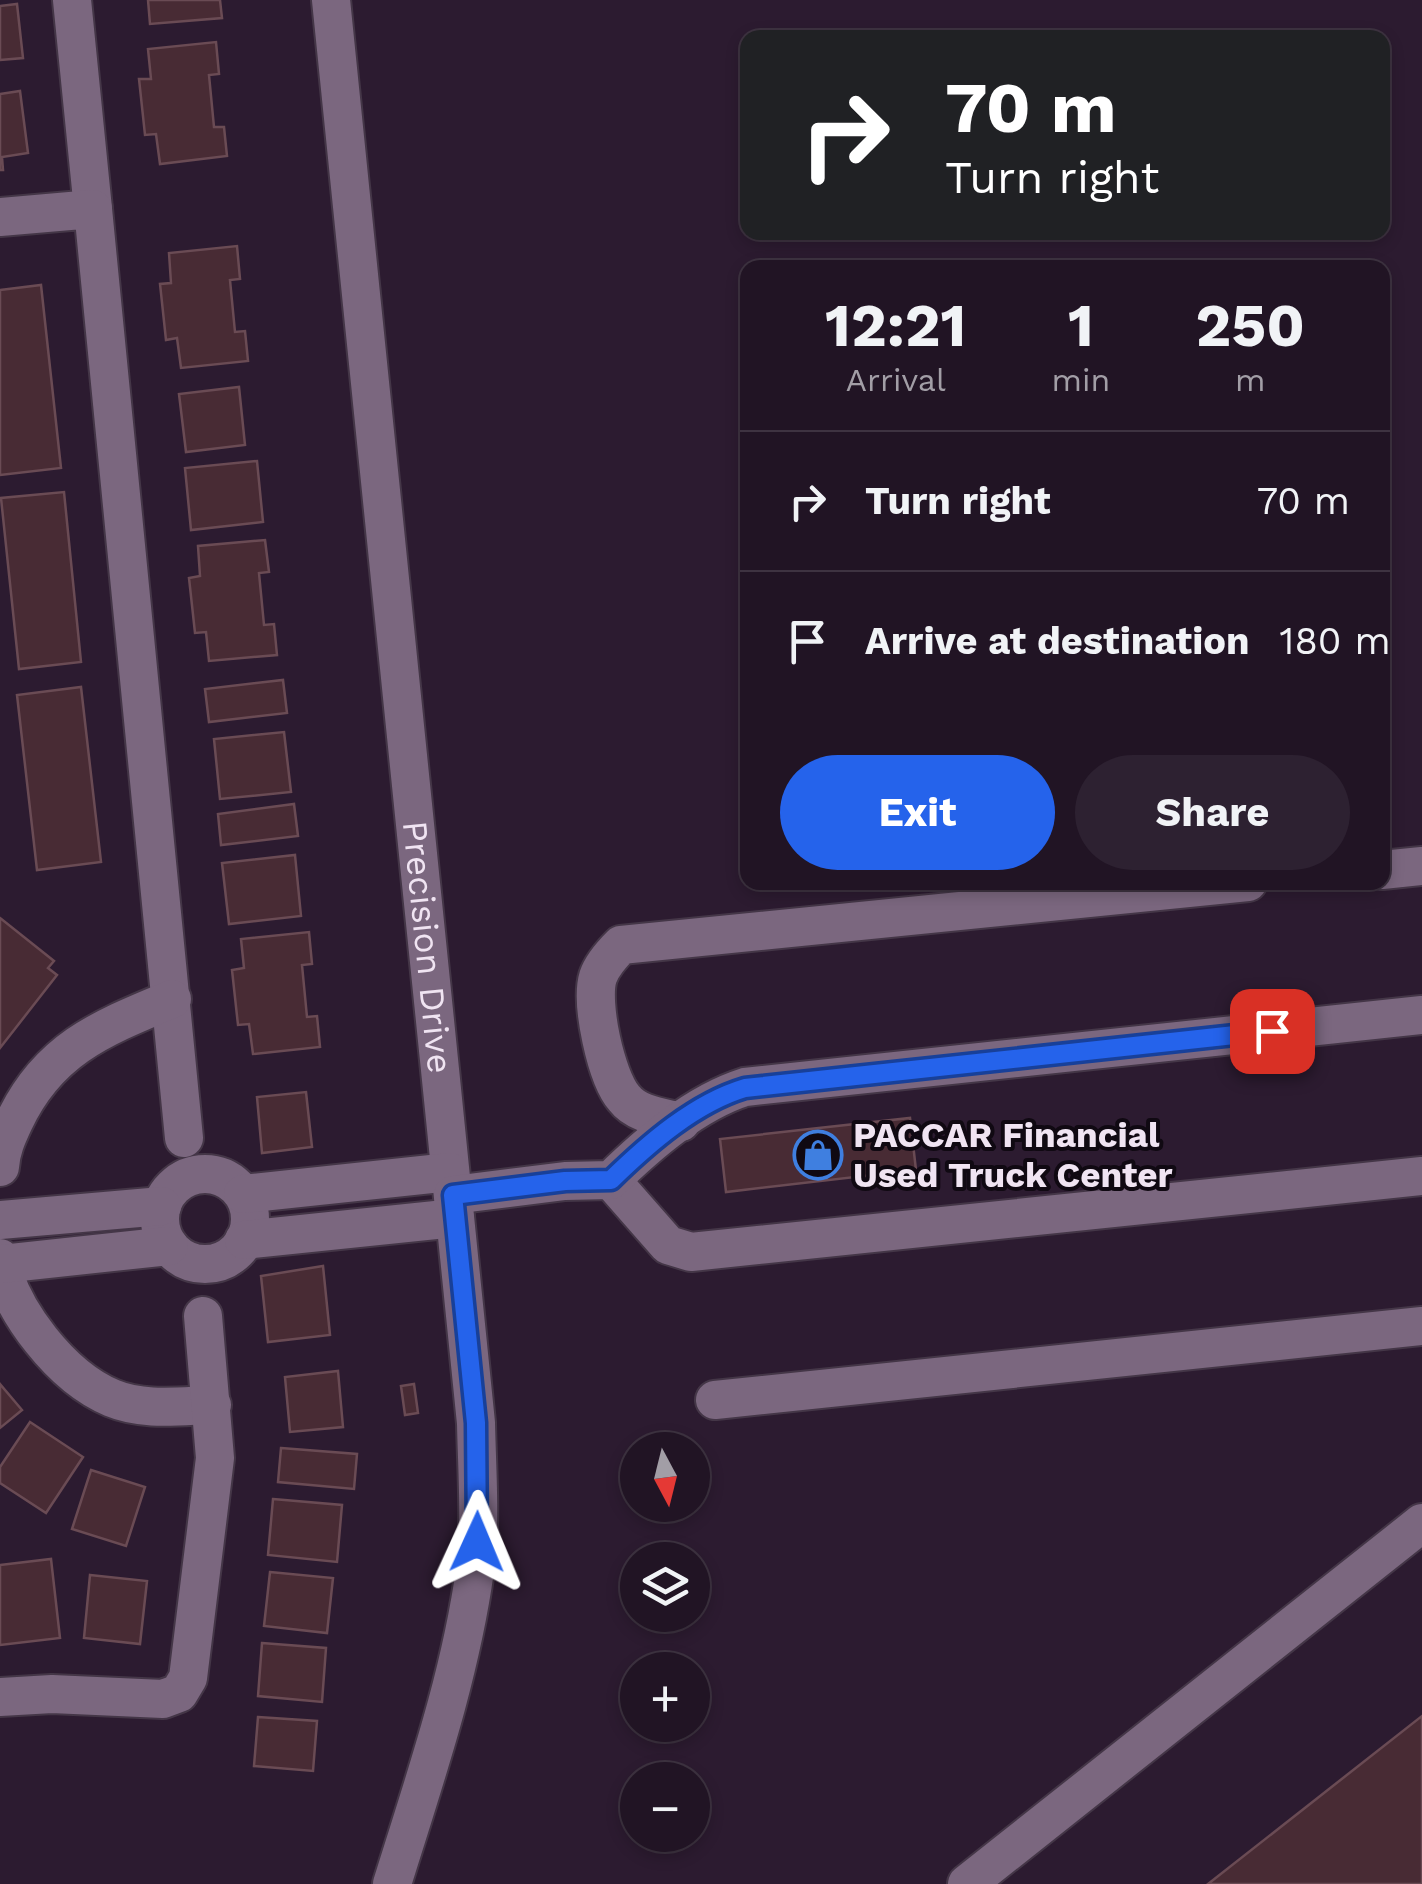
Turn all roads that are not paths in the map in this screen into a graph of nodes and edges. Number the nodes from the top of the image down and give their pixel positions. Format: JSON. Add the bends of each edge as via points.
{"nodes":[{"id":1,"x":72,"y":0,"type":"edge"},
{"id":2,"x":330,"y":0,"type":"edge"},
{"id":3,"x":93,"y":210,"type":"junction"},
{"id":4,"x":0,"y":217,"type":"edge"},
{"id":5,"x":1422,"y":866,"type":"edge"},
{"id":6,"x":1390,"y":869,"type":"edge"},
{"id":7,"x":1167,"y":890,"type":"edge"},
{"id":8,"x":172,"y":999,"type":"junction"},
{"id":9,"x":1422,"y":1014,"type":"edge"},
{"id":10,"x":681,"y":1122,"type":"junction"},
{"id":11,"x":184,"y":1138,"type":"dead end"},
{"id":12,"x":0,"y":1167,"type":"edge"},
{"id":13,"x":1422,"y":1176,"type":"edge"},
{"id":14,"x":611,"y":1180,"type":"junction"},
{"id":15,"x":243,"y":1194,"type":"junction"},
{"id":16,"x":453,"y":1195,"type":"junction"},
{"id":17,"x":162,"y":1206,"type":"junction"},
{"id":18,"x":0,"y":1220,"type":"edge"},
{"id":19,"x":244,"y":1240,"type":"junction"},
{"id":20,"x":170,"y":1246,"type":"junction"},
{"id":21,"x":0,"y":1261,"type":"edge"},
{"id":22,"x":203,"y":1316,"type":"dead end"},
{"id":23,"x":1422,"y":1326,"type":"edge"},
{"id":24,"x":714,"y":1400,"type":"dead end"},
{"id":25,"x":212,"y":1405,"type":"junction"},
{"id":26,"x":1422,"y":1522,"type":"edge"},
{"id":27,"x":0,"y":1697,"type":"edge"},
{"id":28,"x":392,"y":1884,"type":"edge"},
{"id":29,"x":967,"y":1884,"type":"edge"}],
"edges":[{"from":1,"to":3,"type":"street"},
{"from":2,"to":16,"type":"street","name":"Precision Drive"},
{"from":3,"to":4,"type":"street"},
{"from":3,"to":8,"type":"street"},
{"from":5,"to":6,"type":"street"},
{"from":7,"to":10,"type":"street","via":[[620,944],[597,979],[610,1075],[638,1110]]},
{"from":8,"to":11,"type":"street"},
{"from":8,"to":12,"type":"street","via":[[60,1055],[24,1102]]},
{"from":9,"to":10,"type":"street","via":[[745,1088],[719,1096]]},
{"from":10,"to":14,"type":"street"},
{"from":13,"to":14,"type":"street","via":[[691,1252],[668,1245]]},
{"from":14,"to":16,"type":"street"},
{"from":15,"to":16,"type":"street"},
{"from":15,"to":17,"type":"street","via":[[224,1178],[198,1174],[176,1185]]},
{"from":15,"to":19,"type":"street","via":[[250,1217]]},
{"from":16,"to":19,"type":"street"},
{"from":16,"to":28,"type":"street","name":"Precision Drive","via":[[476,1423],[475,1566],[448,1702]]},
{"from":17,"to":18,"type":"street"},
{"from":17,"to":20,"type":"street","via":[[161,1227]]},
{"from":19,"to":20,"type":"street","via":[[215,1262],[190,1261]]},
{"from":20,"to":21,"type":"street"},
{"from":21,"to":25,"type":"street","via":[[39,1339],[71,1371],[112,1398],[151,1406]]},
{"from":22,"to":25,"type":"street"},
{"from":23,"to":24,"type":"street"},
{"from":25,"to":27,"type":"street","via":[[215,1458],[188,1678],[180,1693],[162,1700]]},
{"from":26,"to":29,"type":"street"}]}
